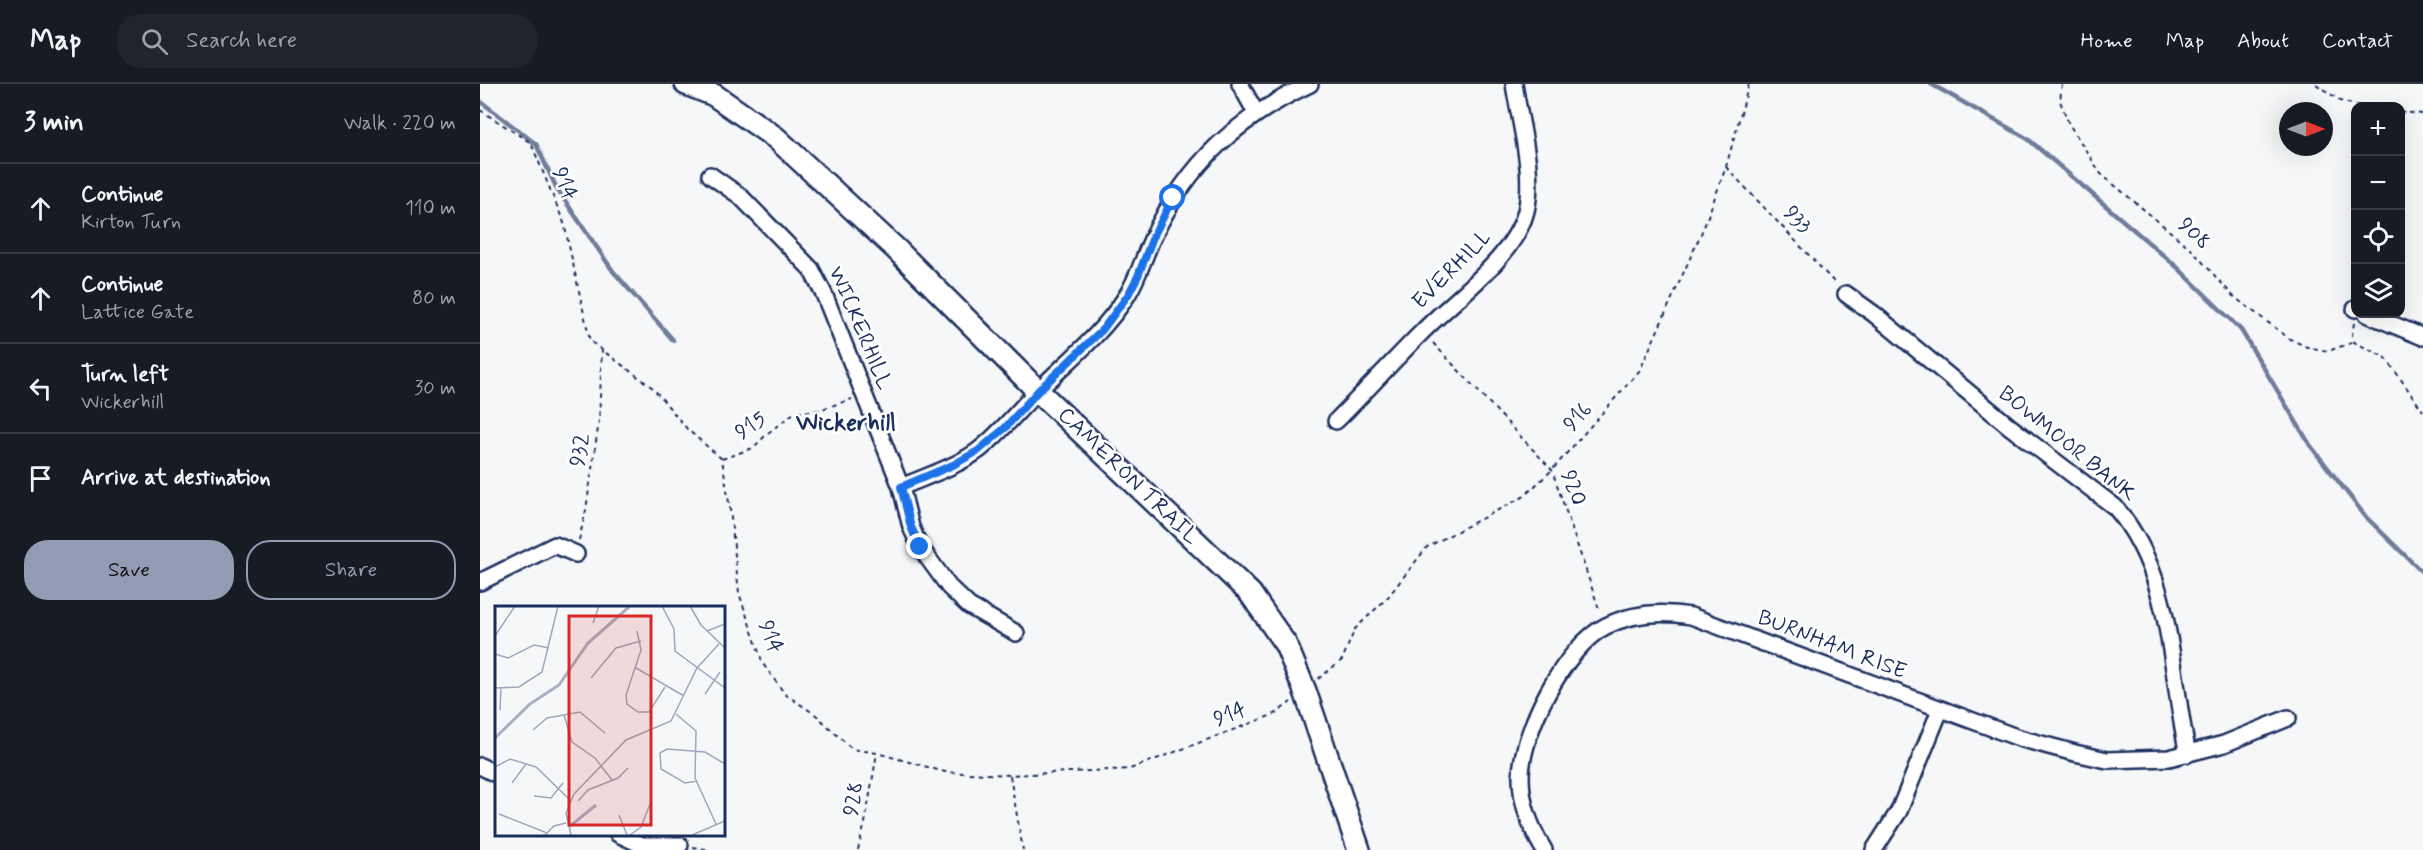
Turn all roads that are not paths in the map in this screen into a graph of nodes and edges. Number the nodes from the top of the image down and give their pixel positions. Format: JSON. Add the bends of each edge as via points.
{"nodes":[{"id":1,"x":686,"y":84,"type":"edge"},
{"id":2,"x":1240,"y":84,"type":"edge"},
{"id":3,"x":1310,"y":84,"type":"edge"},
{"id":4,"x":1514,"y":84,"type":"edge"},
{"id":5,"x":717,"y":89,"type":"edge"},
{"id":6,"x":1256,"y":113,"type":"junction"},
{"id":7,"x":710,"y":175,"type":"dead end"},
{"id":8,"x":1846,"y":294,"type":"road end"},
{"id":9,"x":2366,"y":318,"type":"edge"},
{"id":10,"x":2423,"y":337,"type":"edge"},
{"id":11,"x":1038,"y":391,"type":"junction"},
{"id":12,"x":1336,"y":421,"type":"dead end"},
{"id":13,"x":901,"y":487,"type":"junction"},
{"id":14,"x":576,"y":554,"type":"road end"},
{"id":15,"x":480,"y":582,"type":"edge"},
{"id":16,"x":1016,"y":633,"type":"dead end"},
{"id":17,"x":1940,"y":710,"type":"junction"},
{"id":18,"x":2288,"y":718,"type":"dead end"},
{"id":19,"x":2188,"y":754,"type":"junction"},
{"id":20,"x":480,"y":766,"type":"edge"},
{"id":21,"x":495,"y":774,"type":"edge"},
{"id":22,"x":620,"y":835,"type":"edge"},
{"id":23,"x":680,"y":845,"type":"dead end"},
{"id":24,"x":1359,"y":850,"type":"edge"},
{"id":25,"x":1544,"y":850,"type":"edge"},
{"id":26,"x":1874,"y":850,"type":"edge"}],
"edges":[{"from":1,"to":5,"type":"street","name":"CAMERON TRAIL"},
{"from":2,"to":6,"type":"street"},
{"from":3,"to":6,"type":"street"},
{"from":4,"to":12,"type":"street","name":"EVERHILL","via":[[1529,192],[1516,235],[1504,252]]},
{"from":5,"to":11,"type":"street","name":"CAMERON TRAIL","via":[[896,249]]},
{"from":6,"to":11,"type":"street","via":[[1191,172],[1173,198],[1138,276],[1116,313]]},
{"from":7,"to":13,"type":"street","name":"WICKERHILL","via":[[740,196],[811,269]]},
{"from":8,"to":19,"type":"street","name":"BOWMOOR BANK","via":[[2115,507],[2128,523],[2149,560],[2162,601]]},
{"from":9,"to":10,"type":"street"},
{"from":11,"to":13,"type":"street","via":[[978,451]]},
{"from":11,"to":24,"type":"street","name":"CAMERON TRAIL","via":[[1250,593],[1310,686]]},
{"from":13,"to":16,"type":"street","name":"WICKERHILL","via":[[920,547],[949,586],[969,606]]},
{"from":14,"to":15,"type":"street","via":[[555,545]]},
{"from":17,"to":19,"type":"street","name":"BURNHAM RISE","via":[[2019,738],[2108,760]]},
{"from":17,"to":25,"type":"street","name":"BURNHAM RISE","via":[[1691,616],[1666,612],[1640,614],[1605,626],[1583,644],[1557,676],[1527,743],[1521,774],[1522,795],[1527,816]]},
{"from":17,"to":26,"type":"street","via":[[1899,811]]},
{"from":18,"to":19,"type":"street","name":"BURNHAM RISE"},
{"from":20,"to":21,"type":"street"},
{"from":22,"to":23,"type":"street","via":[[642,845]]}]}
